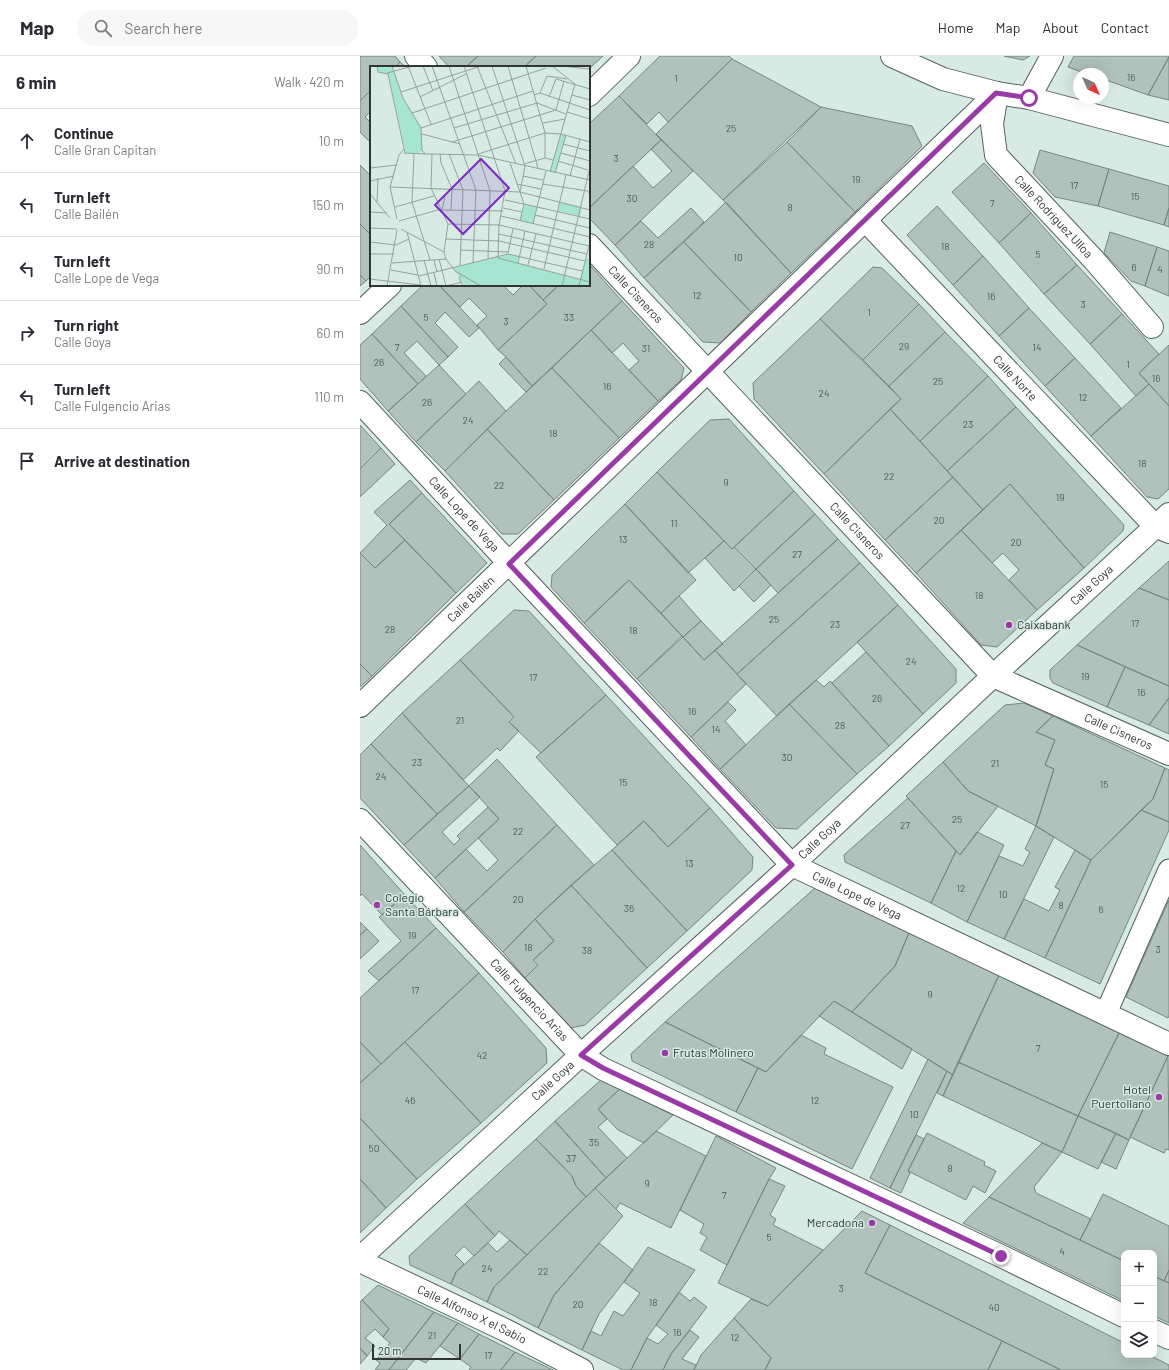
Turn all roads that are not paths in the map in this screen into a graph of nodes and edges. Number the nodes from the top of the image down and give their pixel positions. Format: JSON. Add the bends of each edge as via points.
{"nodes":[{"id":1,"x":416,"y":56,"type":"edge"},
{"id":2,"x":629,"y":56,"type":"edge"},
{"id":3,"x":892,"y":56,"type":"edge"},
{"id":4,"x":1052,"y":56,"type":"edge"},
{"id":5,"x":425,"y":66,"type":"edge"},
{"id":6,"x":996,"y":93,"type":"junction"},
{"id":7,"x":590,"y":94,"type":"edge"},
{"id":8,"x":1029,"y":98,"type":"junction"},
{"id":9,"x":1169,"y":135,"type":"edge"},
{"id":10,"x":865,"y":220,"type":"junction"},
{"id":11,"x":590,"y":246,"type":"edge"},
{"id":12,"x":389,"y":286,"type":"edge"},
{"id":13,"x":360,"y":313,"type":"edge"},
{"id":14,"x":1152,"y":327,"type":"dead end"},
{"id":15,"x":707,"y":372,"type":"junction"},
{"id":16,"x":360,"y":402,"type":"edge"},
{"id":17,"x":1164,"y":524,"type":"edge"},
{"id":18,"x":509,"y":564,"type":"junction"},
{"id":19,"x":993,"y":676,"type":"junction"},
{"id":20,"x":360,"y":706,"type":"edge"},
{"id":21,"x":1169,"y":754,"type":"edge"},
{"id":22,"x":360,"y":820,"type":"edge"},
{"id":23,"x":792,"y":865,"type":"junction"},
{"id":24,"x":1169,"y":870,"type":"edge"},
{"id":25,"x":1106,"y":1013,"type":"junction"},
{"id":26,"x":1169,"y":1044,"type":"edge"},
{"id":27,"x":581,"y":1055,"type":"junction"},
{"id":28,"x":360,"y":1260,"type":"edge"},
{"id":29,"x":1121,"y":1315,"type":"edge"},
{"id":30,"x":1157,"y":1332,"type":"edge"},
{"id":31,"x":1169,"y":1338,"type":"edge"},
{"id":32,"x":582,"y":1370,"type":"edge"}],
"edges":[{"from":1,"to":5,"type":"street"},
{"from":2,"to":7,"type":"street"},
{"from":3,"to":6,"type":"street","via":[[944,79]]},
{"from":4,"to":8,"type":"street"},
{"from":6,"to":8,"type":"street"},
{"from":6,"to":10,"type":"street","name":"Calle Bailén"},
{"from":6,"to":14,"type":"street","name":"Calle Rodríguez Ulloa","via":[[992,124],[996,155],[1094,260]]},
{"from":8,"to":9,"type":"street"},
{"from":10,"to":15,"type":"street","name":"Calle Bailén"},
{"from":10,"to":17,"type":"street","name":"Calle Norte"},
{"from":11,"to":15,"type":"street","name":"Calle Cisneros"},
{"from":12,"to":13,"type":"street"},
{"from":15,"to":18,"type":"street","name":"Calle Bailén"},
{"from":15,"to":19,"type":"street","name":"Calle Cisneros"},
{"from":16,"to":18,"type":"street","name":"Calle Lope de Vega"},
{"from":17,"to":19,"type":"street","name":"Calle Goya"},
{"from":18,"to":20,"type":"street","name":"Calle Bailén"},
{"from":18,"to":23,"type":"street","name":"Calle Lope de Vega"},
{"from":19,"to":21,"type":"street","name":"Calle Cisneros"},
{"from":19,"to":23,"type":"street","name":"Calle Goya"},
{"from":22,"to":27,"type":"street","name":"Calle Fulgencio Arias"},
{"from":23,"to":25,"type":"street","name":"Calle Lope de Vega"},
{"from":23,"to":27,"type":"street","name":"Calle Goya"},
{"from":24,"to":25,"type":"street"},
{"from":25,"to":26,"type":"street","name":"Calle Lope de Vega"},
{"from":27,"to":28,"type":"street","name":"Calle Goya"},
{"from":27,"to":29,"type":"street","name":"Calle Fulgencio Arias","via":[[603,1068]]},
{"from":28,"to":32,"type":"street","name":"Calle Alfonso X el Sabio"},
{"from":30,"to":31,"type":"street"}]}
